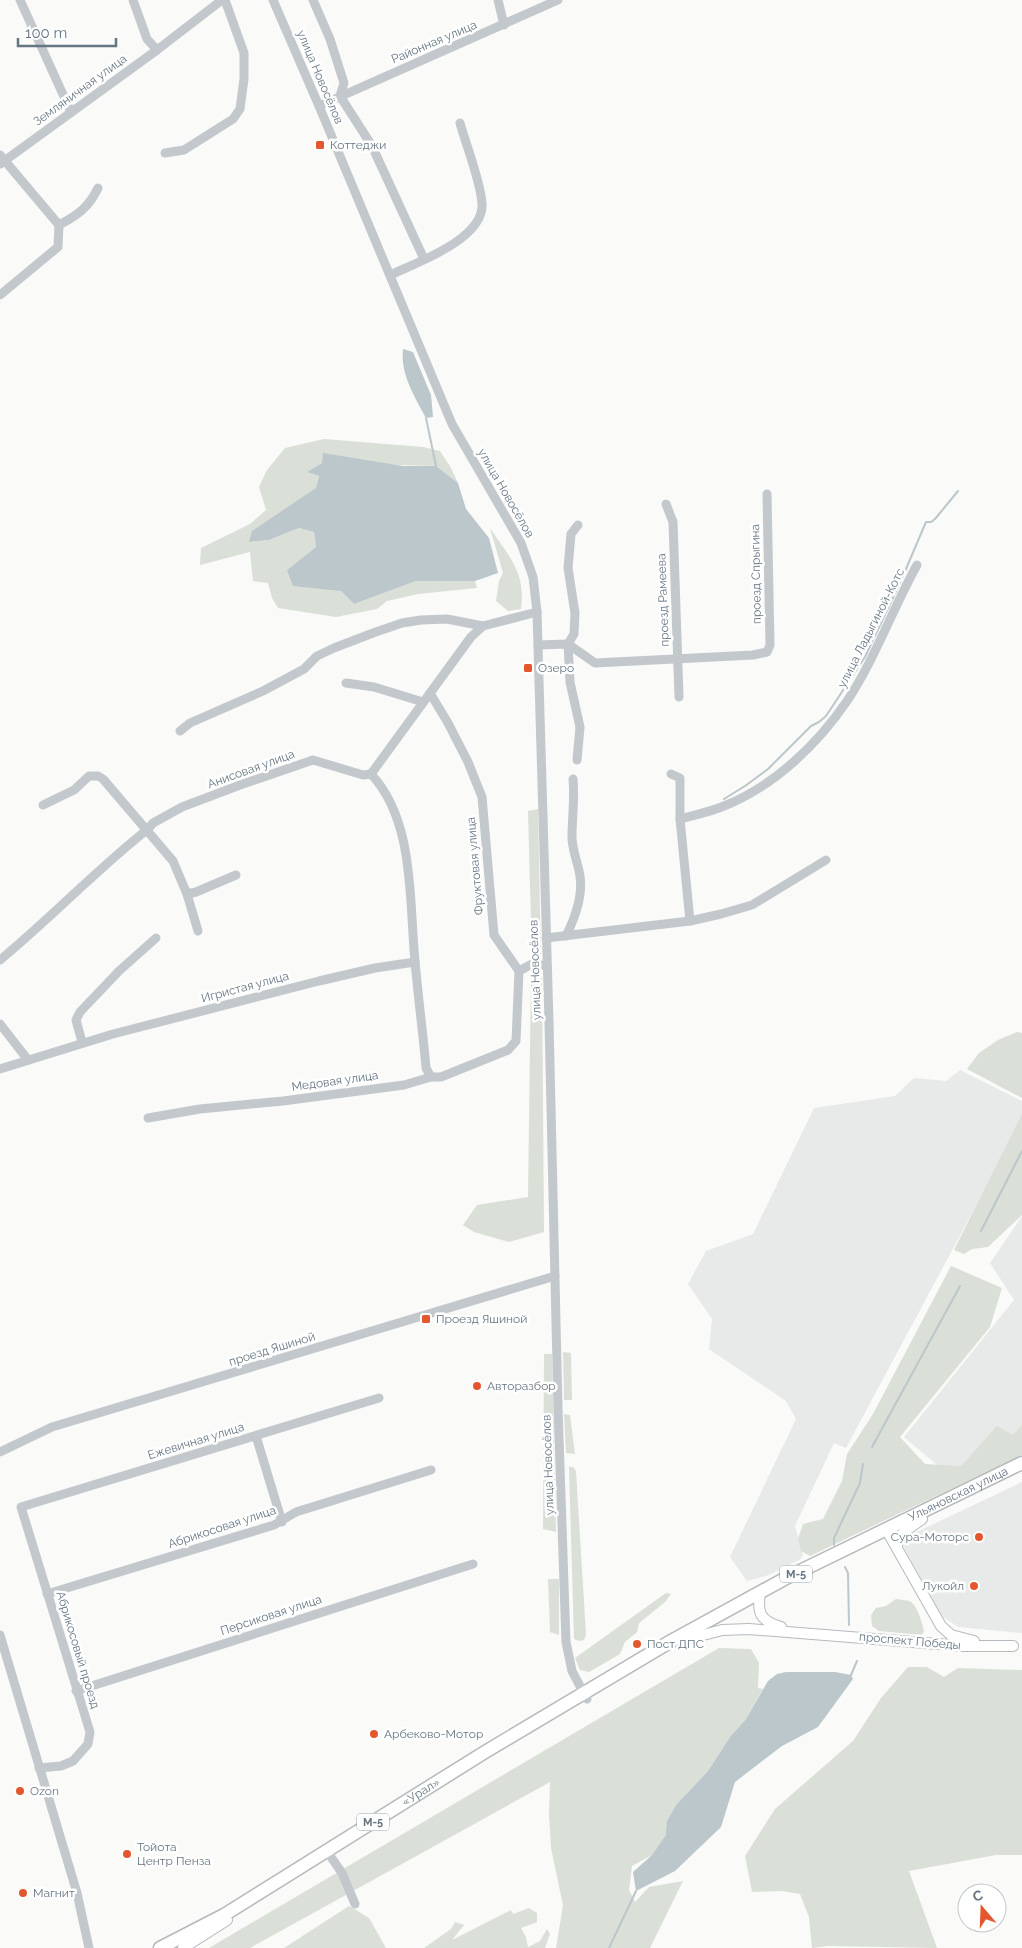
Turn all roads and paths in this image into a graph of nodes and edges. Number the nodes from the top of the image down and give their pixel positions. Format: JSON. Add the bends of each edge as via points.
{"nodes":[{"id":1,"x":20,"y":0,"type":"edge"},
{"id":2,"x":133,"y":0,"type":"edge"},
{"id":3,"x":224,"y":0,"type":"edge"},
{"id":4,"x":273,"y":0,"type":"edge"},
{"id":5,"x":313,"y":0,"type":"edge"},
{"id":6,"x":498,"y":0,"type":"edge"},
{"id":7,"x":558,"y":0,"type":"edge"},
{"id":8,"x":504,"y":25,"type":"junction"},
{"id":9,"x":156,"y":50,"type":"junction"},
{"id":10,"x":340,"y":96,"type":"junction"},
{"id":11,"x":319,"y":106,"type":"junction"},
{"id":12,"x":71,"y":112,"type":"junction"},
{"id":13,"x":460,"y":123,"type":"dead end"},
{"id":14,"x":165,"y":153,"type":"dead end"},
{"id":15,"x":2,"y":160,"type":"edge"},
{"id":16,"x":98,"y":188,"type":"dead end"},
{"id":17,"x":59,"y":225,"type":"junction"},
{"id":18,"x":424,"y":259,"type":"junction"},
{"id":19,"x":390,"y":276,"type":"junction"},
{"id":20,"x":0,"y":295,"type":"edge"},
{"id":21,"x":768,"y":494,"type":"dead end"},
{"id":22,"x":666,"y":504,"type":"dead end"},
{"id":23,"x":578,"y":525,"type":"dead end"},
{"id":24,"x":917,"y":565,"type":"dead end"},
{"id":25,"x":537,"y":612,"type":"junction"},
{"id":26,"x":484,"y":626,"type":"junction"},
{"id":27,"x":568,"y":644,"type":"junction"},
{"id":28,"x":538,"y":645,"type":"junction"},
{"id":29,"x":677,"y":658,"type":"junction"},
{"id":30,"x":346,"y":683,"type":"dead end"},
{"id":31,"x":430,"y":693,"type":"junction"},
{"id":32,"x":679,"y":696,"type":"dead end"},
{"id":33,"x":423,"y":702,"type":"junction"},
{"id":34,"x":180,"y":731,"type":"dead end"},
{"id":35,"x":577,"y":760,"type":"dead end"},
{"id":36,"x":371,"y":774,"type":"junction"},
{"id":37,"x":671,"y":774,"type":"dead end"},
{"id":38,"x":572,"y":779,"type":"dead end"},
{"id":39,"x":43,"y":805,"type":"dead end"},
{"id":40,"x":680,"y":820,"type":"junction"},
{"id":41,"x":148,"y":829,"type":"junction"},
{"id":42,"x":826,"y":860,"type":"dead end"},
{"id":43,"x":236,"y":875,"type":"dead end"},
{"id":44,"x":187,"y":894,"type":"junction"},
{"id":45,"x":690,"y":921,"type":"junction"},
{"id":46,"x":198,"y":931,"type":"dead end"},
{"id":47,"x":566,"y":936,"type":"junction"},
{"id":48,"x":156,"y":938,"type":"dead end"},
{"id":49,"x":546,"y":938,"type":"junction"},
{"id":50,"x":0,"y":960,"type":"edge"},
{"id":51,"x":415,"y":962,"type":"junction"},
{"id":52,"x":547,"y":966,"type":"junction"},
{"id":53,"x":519,"y":971,"type":"junction"},
{"id":54,"x":0,"y":1024,"type":"edge"},
{"id":55,"x":82,"y":1042,"type":"junction"},
{"id":56,"x":28,"y":1060,"type":"junction"},
{"id":57,"x":0,"y":1069,"type":"edge"},
{"id":58,"x":431,"y":1077,"type":"junction"},
{"id":59,"x":148,"y":1118,"type":"dead end"},
{"id":60,"x":555,"y":1276,"type":"junction"},
{"id":61,"x":378,"y":1398,"type":"dead end"},
{"id":62,"x":256,"y":1436,"type":"junction"},
{"id":63,"x":0,"y":1452,"type":"edge"},
{"id":64,"x":1022,"y":1464,"type":"edge"},
{"id":65,"x":431,"y":1470,"type":"dead end"},
{"id":66,"x":1022,"y":1471,"type":"edge"},
{"id":67,"x":21,"y":1507,"type":"joint"},
{"id":68,"x":922,"y":1519,"type":"junction"},
{"id":69,"x":282,"y":1522,"type":"junction"},
{"id":70,"x":888,"y":1532,"type":"junction"},
{"id":71,"x":897,"y":1549,"type":"junction"},
{"id":72,"x":474,"y":1564,"type":"dead end"},
{"id":73,"x":47,"y":1594,"type":"junction"},
{"id":74,"x":759,"y":1596,"type":"junction"},
{"id":75,"x":933,"y":1615,"type":"junction"},
{"id":76,"x":807,"y":1632,"type":"junction"},
{"id":77,"x":0,"y":1635,"type":"edge"},
{"id":78,"x":688,"y":1640,"type":"junction"},
{"id":79,"x":926,"y":1643,"type":"junction"},
{"id":80,"x":1018,"y":1646,"type":"edge"},
{"id":81,"x":606,"y":1684,"type":"junction"},
{"id":82,"x":76,"y":1690,"type":"junction"},
{"id":83,"x":586,"y":1696,"type":"junction"},
{"id":84,"x":39,"y":1768,"type":"junction"},
{"id":85,"x":331,"y":1857,"type":"junction"},
{"id":86,"x":355,"y":1904,"type":"dead end"},
{"id":87,"x":227,"y":1920,"type":"junction"},
{"id":88,"x":89,"y":1948,"type":"edge"},
{"id":89,"x":160,"y":1948,"type":"edge"},
{"id":90,"x":176,"y":1948,"type":"edge"},
{"id":91,"x":183,"y":1948,"type":"edge"}],
"edges":[{"from":1,"to":12,"type":"street"},
{"from":2,"to":9,"type":"street","via":[[147,39]]},
{"from":3,"to":9,"type":"street","name":"Земляничная улица"},
{"from":3,"to":14,"type":"street","via":[[244,53],[240,109],[233,119],[184,150]]},
{"from":4,"to":11,"type":"street","name":"улица Новосёлов"},
{"from":5,"to":10,"type":"street","name":"улица Новосёлов","via":[[344,82]]},
{"from":6,"to":8,"type":"street"},
{"from":7,"to":8,"type":"street","name":"Районная улица"},
{"from":8,"to":10,"type":"street","name":"Районная улица"},
{"from":9,"to":12,"type":"street","name":"Земляничная улица"},
{"from":10,"to":11,"type":"street","name":"Районная улица"},
{"from":10,"to":18,"type":"street","name":"улица Новосёлов","via":[[372,146]]},
{"from":11,"to":19,"type":"street","name":"улица Новосёлов"},
{"from":12,"to":15,"type":"street","name":"Земляничная улица"},
{"from":13,"to":18,"type":"street","via":[[480,191],[481,211],[465,236]]},
{"from":15,"to":17,"type":"street"},
{"from":16,"to":17,"type":"street","via":[[91,202],[75,217]]},
{"from":17,"to":20,"type":"street","via":[[58,247]]},
{"from":18,"to":19,"type":"street"},
{"from":19,"to":25,"type":"street","name":"улица Новосёлов","via":[[452,424],[521,543],[533,577]]},
{"from":21,"to":29,"type":"street","name":"проезд Спрыгина","via":[[770,645],[767,652]]},
{"from":22,"to":29,"type":"street","name":"проезд Рамеева","via":[[673,522]]},
{"from":23,"to":27,"type":"street","via":[[571,534],[568,568],[575,612],[574,634]]},
{"from":24,"to":40,"type":"street","name":"улица Ладыгиной-Котс","via":[[852,692],[825,730],[797,760],[755,791],[723,807]]},
{"from":25,"to":26,"type":"street"},
{"from":25,"to":28,"type":"street","name":"улица Новосёлов"},
{"from":26,"to":31,"type":"street","via":[[471,637]]},
{"from":26,"to":34,"type":"street","via":[[447,619],[402,623],[334,648],[263,691],[190,723]]},
{"from":27,"to":28,"type":"street"},
{"from":27,"to":29,"type":"street","via":[[595,663]]},
{"from":27,"to":35,"type":"street","via":[[570,682],[580,727]]},
{"from":28,"to":49,"type":"street","name":"улица Новосёлов"},
{"from":29,"to":32,"type":"street","name":"проезд Рамеева"},
{"from":30,"to":33,"type":"street","via":[[374,687]]},
{"from":31,"to":33,"type":"street"},
{"from":31,"to":53,"type":"street","name":"Фруктовая улица","via":[[468,762],[482,797],[494,935]]},
{"from":33,"to":36,"type":"street"},
{"from":36,"to":41,"type":"street","name":"Анисовая улица","via":[[363,775],[313,760],[182,808],[152,823]]},
{"from":36,"to":51,"type":"street","via":[[395,812],[406,849]]},
{"from":37,"to":40,"type":"street","via":[[680,778]]},
{"from":38,"to":47,"type":"street","via":[[572,839],[580,878],[580,898]]},
{"from":39,"to":41,"type":"street","via":[[74,790],[89,776],[98,776]]},
{"from":40,"to":45,"type":"street"},
{"from":41,"to":44,"type":"street","via":[[173,861]]},
{"from":41,"to":50,"type":"street","name":"Анисовая улица"},
{"from":42,"to":45,"type":"street","via":[[752,906]]},
{"from":43,"to":44,"type":"street"},
{"from":44,"to":46,"type":"street"},
{"from":45,"to":47,"type":"street"},
{"from":47,"to":49,"type":"street"},
{"from":48,"to":55,"type":"street","via":[[80,1012],[76,1020]]},
{"from":49,"to":52,"type":"street","name":"улица Новосёлов"},
{"from":51,"to":55,"type":"street","name":"Игристая улица","via":[[318,981]]},
{"from":51,"to":58,"type":"street","via":[[426,1068]]},
{"from":52,"to":53,"type":"street","via":[[532,964]]},
{"from":52,"to":60,"type":"street","name":"улица Новосёлов"},
{"from":53,"to":58,"type":"street","name":"Медовая улица","via":[[516,1041],[508,1050],[441,1077]]},
{"from":54,"to":56,"type":"street"},
{"from":55,"to":56,"type":"street","name":"Игристая улица"},
{"from":56,"to":57,"type":"street","name":"Игристая улица"},
{"from":58,"to":59,"type":"street","name":"Медовая улица","via":[[404,1085]]},
{"from":60,"to":63,"type":"street","name":"проезд Яшиной","via":[[61,1424]]},
{"from":60,"to":83,"type":"street","name":"улица Новосёлов","via":[[566,1642],[570,1666]]},
{"from":61,"to":62,"type":"street","name":"Ежевичная улица"},
{"from":62,"to":67,"type":"street","name":"Ежевичная улица"},
{"from":62,"to":69,"type":"street"},
{"from":64,"to":70,"type":"highway","name":"Ульяновская улица","number":"М-5"},
{"from":65,"to":69,"type":"street","name":"Абрикосовая улица","via":[[296,1512]]},
{"from":66,"to":68,"type":"highway","name":"Ульяновская улица","number":"М-5"},
{"from":67,"to":73,"type":"street","name":"Абрикосовый проезд"},
{"from":68,"to":70,"type":"highway","name":"Ульяновская улица","number":"М-5"},
{"from":68,"to":71,"type":"main road","via":[[898,1537]]},
{"from":69,"to":73,"type":"street","name":"Абрикосовая улица"},
{"from":70,"to":71,"type":"main road","name":"проспект Победы"},
{"from":70,"to":74,"type":"highway","name":"Ульяновская улица","number":"М-5"},
{"from":71,"to":75,"type":"main road","name":"проспект Победы"},
{"from":72,"to":82,"type":"street","name":"Персиковая улица"},
{"from":73,"to":82,"type":"street","name":"Абрикосовый проезд"},
{"from":74,"to":76,"type":"main road","name":"проспект Победы","via":[[760,1614],[768,1622]]},
{"from":74,"to":78,"type":"highway","name":"Ульяновская улица","number":"М-5"},
{"from":74,"to":81,"type":"highway","name":"Ульяновская улица","number":"М-5","via":[[673,1640]]},
{"from":75,"to":79,"type":"main road","via":[[937,1637]]},
{"from":75,"to":80,"type":"main road","name":"проспект Победы","via":[[946,1631],[958,1638]]},
{"from":76,"to":78,"type":"main road","name":"проспект Победы","via":[[735,1629],[711,1632]]},
{"from":76,"to":79,"type":"main road","name":"проспект Победы"},
{"from":77,"to":84,"type":"street"},
{"from":78,"to":81,"type":"highway","name":"Ульяновская улица","number":"М-5"},
{"from":79,"to":80,"type":"main road","name":"проспект Победы"},
{"from":81,"to":83,"type":"highway","name":"«Урал»","number":"М-5"},
{"from":82,"to":84,"type":"street","name":"Абрикосовый проезд","via":[[90,1732],[88,1744],[73,1761]]},
{"from":83,"to":85,"type":"highway","name":"«Урал»","number":"М-5"},
{"from":83,"to":89,"type":"highway","name":"«Урал»","number":"М-5","via":[[493,1747],[224,1914]]},
{"from":84,"to":88,"type":"street","via":[[77,1893]]},
{"from":85,"to":86,"type":"street","via":[[342,1873]]},
{"from":85,"to":87,"type":"highway","name":"«Урал»","number":"М-5"},
{"from":87,"to":90,"type":"highway","name":"«Урал»","number":"М-5"},
{"from":87,"to":91,"type":"main road"}]}
